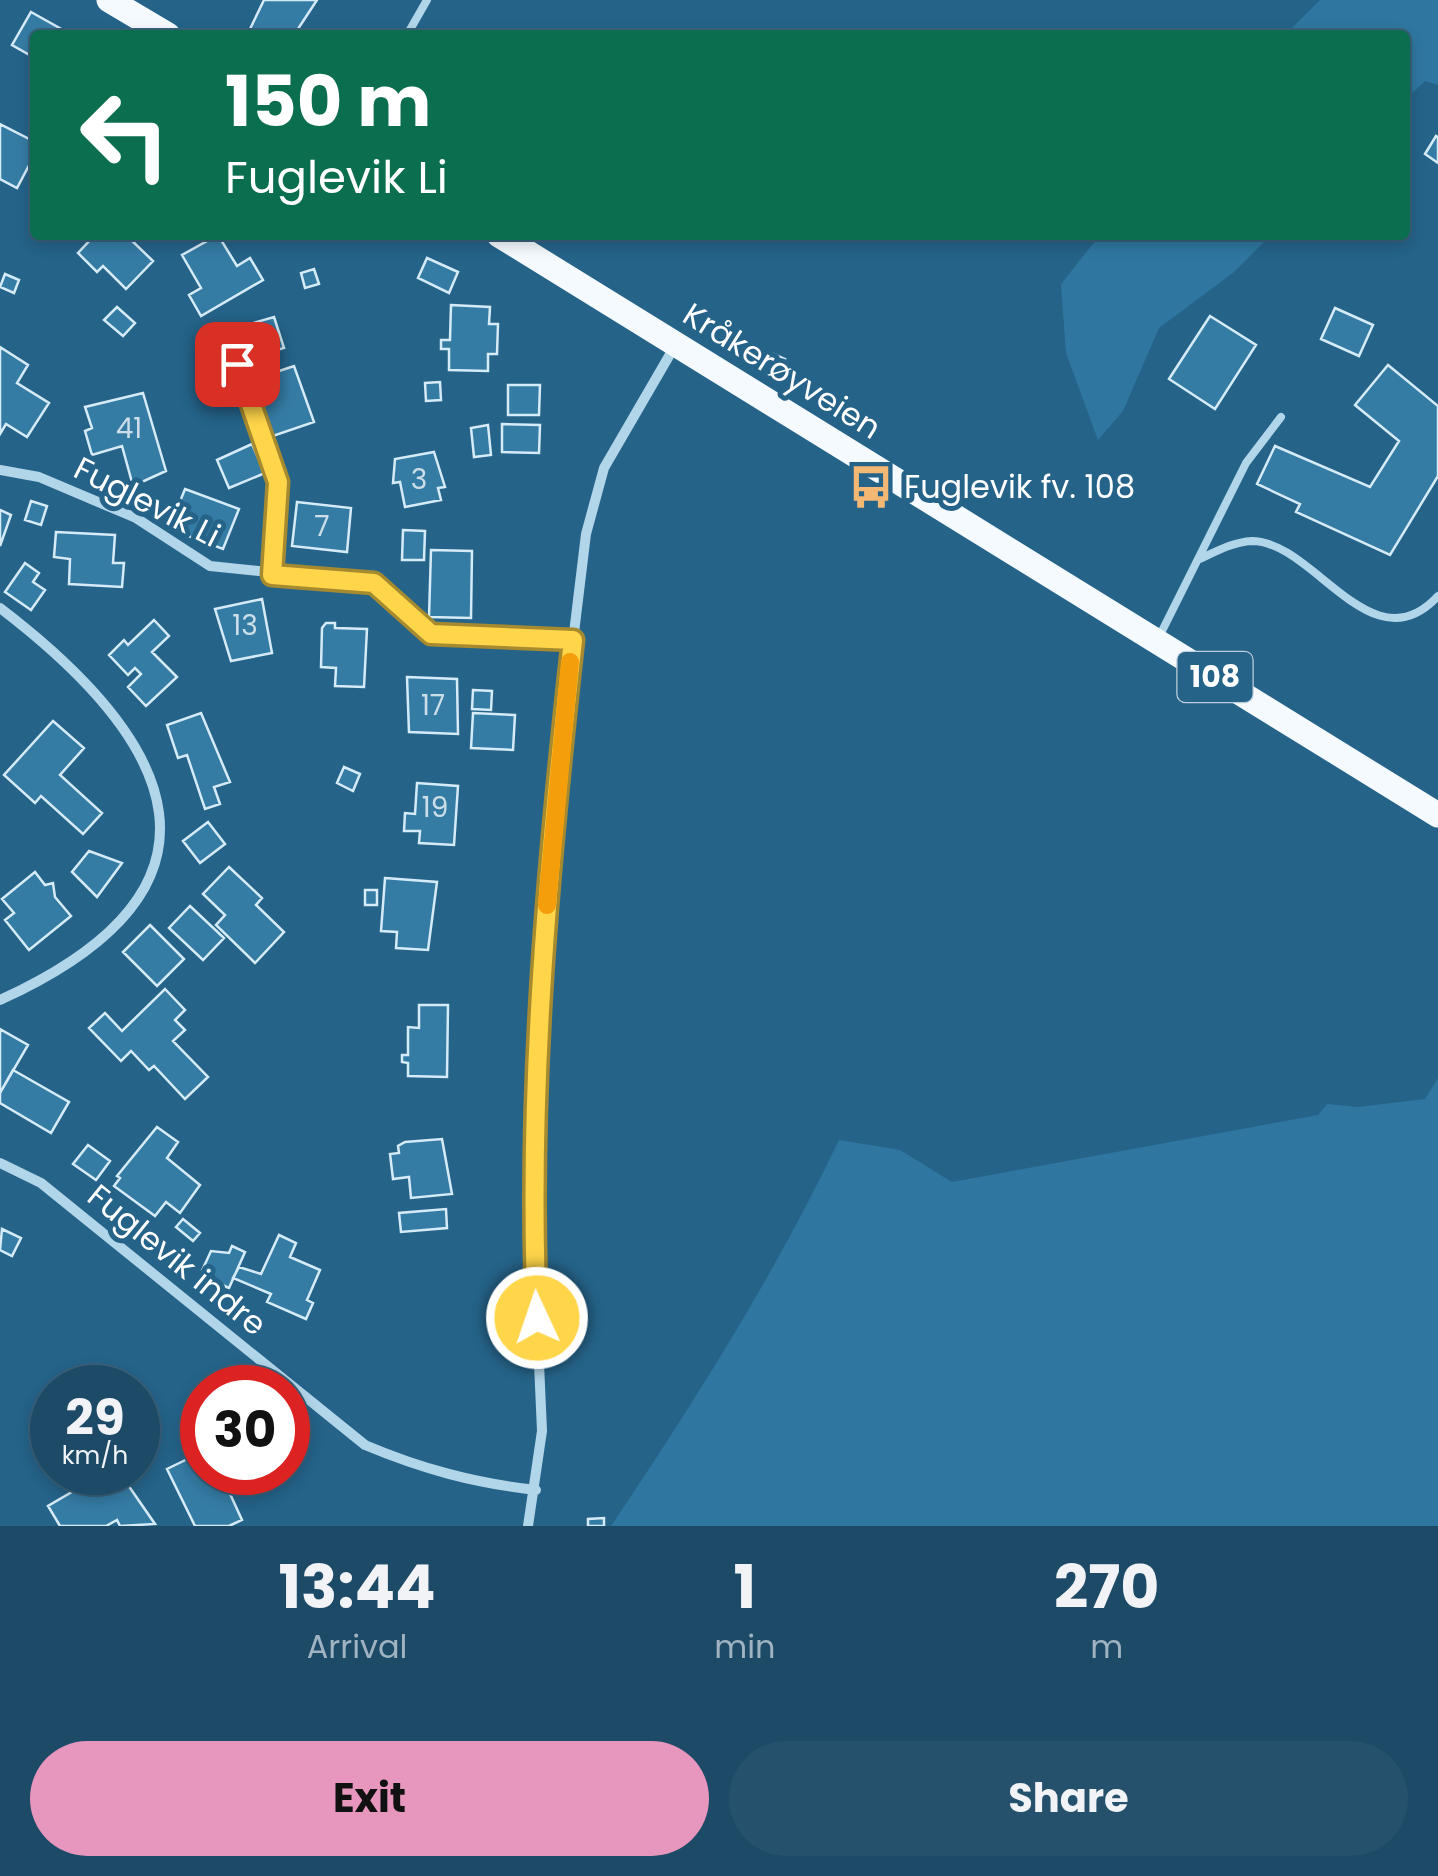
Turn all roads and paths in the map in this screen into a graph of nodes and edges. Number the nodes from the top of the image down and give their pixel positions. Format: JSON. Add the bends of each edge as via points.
{"nodes":[{"id":1,"x":110,"y":0,"type":"edge"},
{"id":2,"x":427,"y":0,"type":"edge"},
{"id":3,"x":160,"y":30,"type":"edge"},
{"id":4,"x":410,"y":30,"type":"edge"},
{"id":5,"x":507,"y":240,"type":"edge"},
{"id":6,"x":676,"y":344,"type":"junction"},
{"id":7,"x":237,"y":364,"type":"dead end"},
{"id":8,"x":1282,"y":417,"type":"dead end"},
{"id":9,"x":0,"y":470,"type":"edge"},
{"id":10,"x":1200,"y":560,"type":"junction"},
{"id":11,"x":272,"y":575,"type":"junction"},
{"id":12,"x":1438,"y":596,"type":"edge"},
{"id":13,"x":0,"y":608,"type":"edge"},
{"id":14,"x":573,"y":640,"type":"junction"},
{"id":15,"x":1156,"y":642,"type":"junction"},
{"id":16,"x":1438,"y":815,"type":"edge"},
{"id":17,"x":0,"y":1000,"type":"edge"},
{"id":18,"x":0,"y":1163,"type":"edge"},
{"id":19,"x":536,"y":1490,"type":"junction"},
{"id":20,"x":528,"y":1526,"type":"edge"}],
"edges":[{"from":1,"to":3,"type":"main road"},
{"from":2,"to":4,"type":"lane"},
{"from":5,"to":6,"type":"main road","name":"Kråkerøyveien","number":"108"},
{"from":6,"to":14,"type":"street","via":[[604,468],[586,534]]},
{"from":6,"to":15,"type":"main road","name":"Kråkerøyveien","number":"108"},
{"from":7,"to":11,"type":"lane","via":[[278,482]]},
{"from":8,"to":10,"type":"lane","via":[[1246,462]]},
{"from":9,"to":11,"type":"street","name":"Fuglevik Li","via":[[39,477],[136,518],[210,566]]},
{"from":10,"to":12,"type":"lane","via":[[1231,544],[1256,541],[1376,614],[1404,616]]},
{"from":10,"to":15,"type":"lane"},
{"from":11,"to":14,"type":"street","name":"Fuglevik Li","via":[[374,583],[431,634]]},
{"from":13,"to":17,"type":"street","via":[[102,698],[138,745],[161,838],[154,876],[133,910],[37,983]]},
{"from":14,"to":19,"type":"street","via":[[534,1067],[532,1205],[542,1431]]},
{"from":15,"to":16,"type":"main road","name":"Kråkerøyveien","number":"108"},
{"from":18,"to":19,"type":"street","name":"Fuglevik indre","via":[[41,1183],[365,1445],[476,1483]]},
{"from":19,"to":20,"type":"street"}]}
